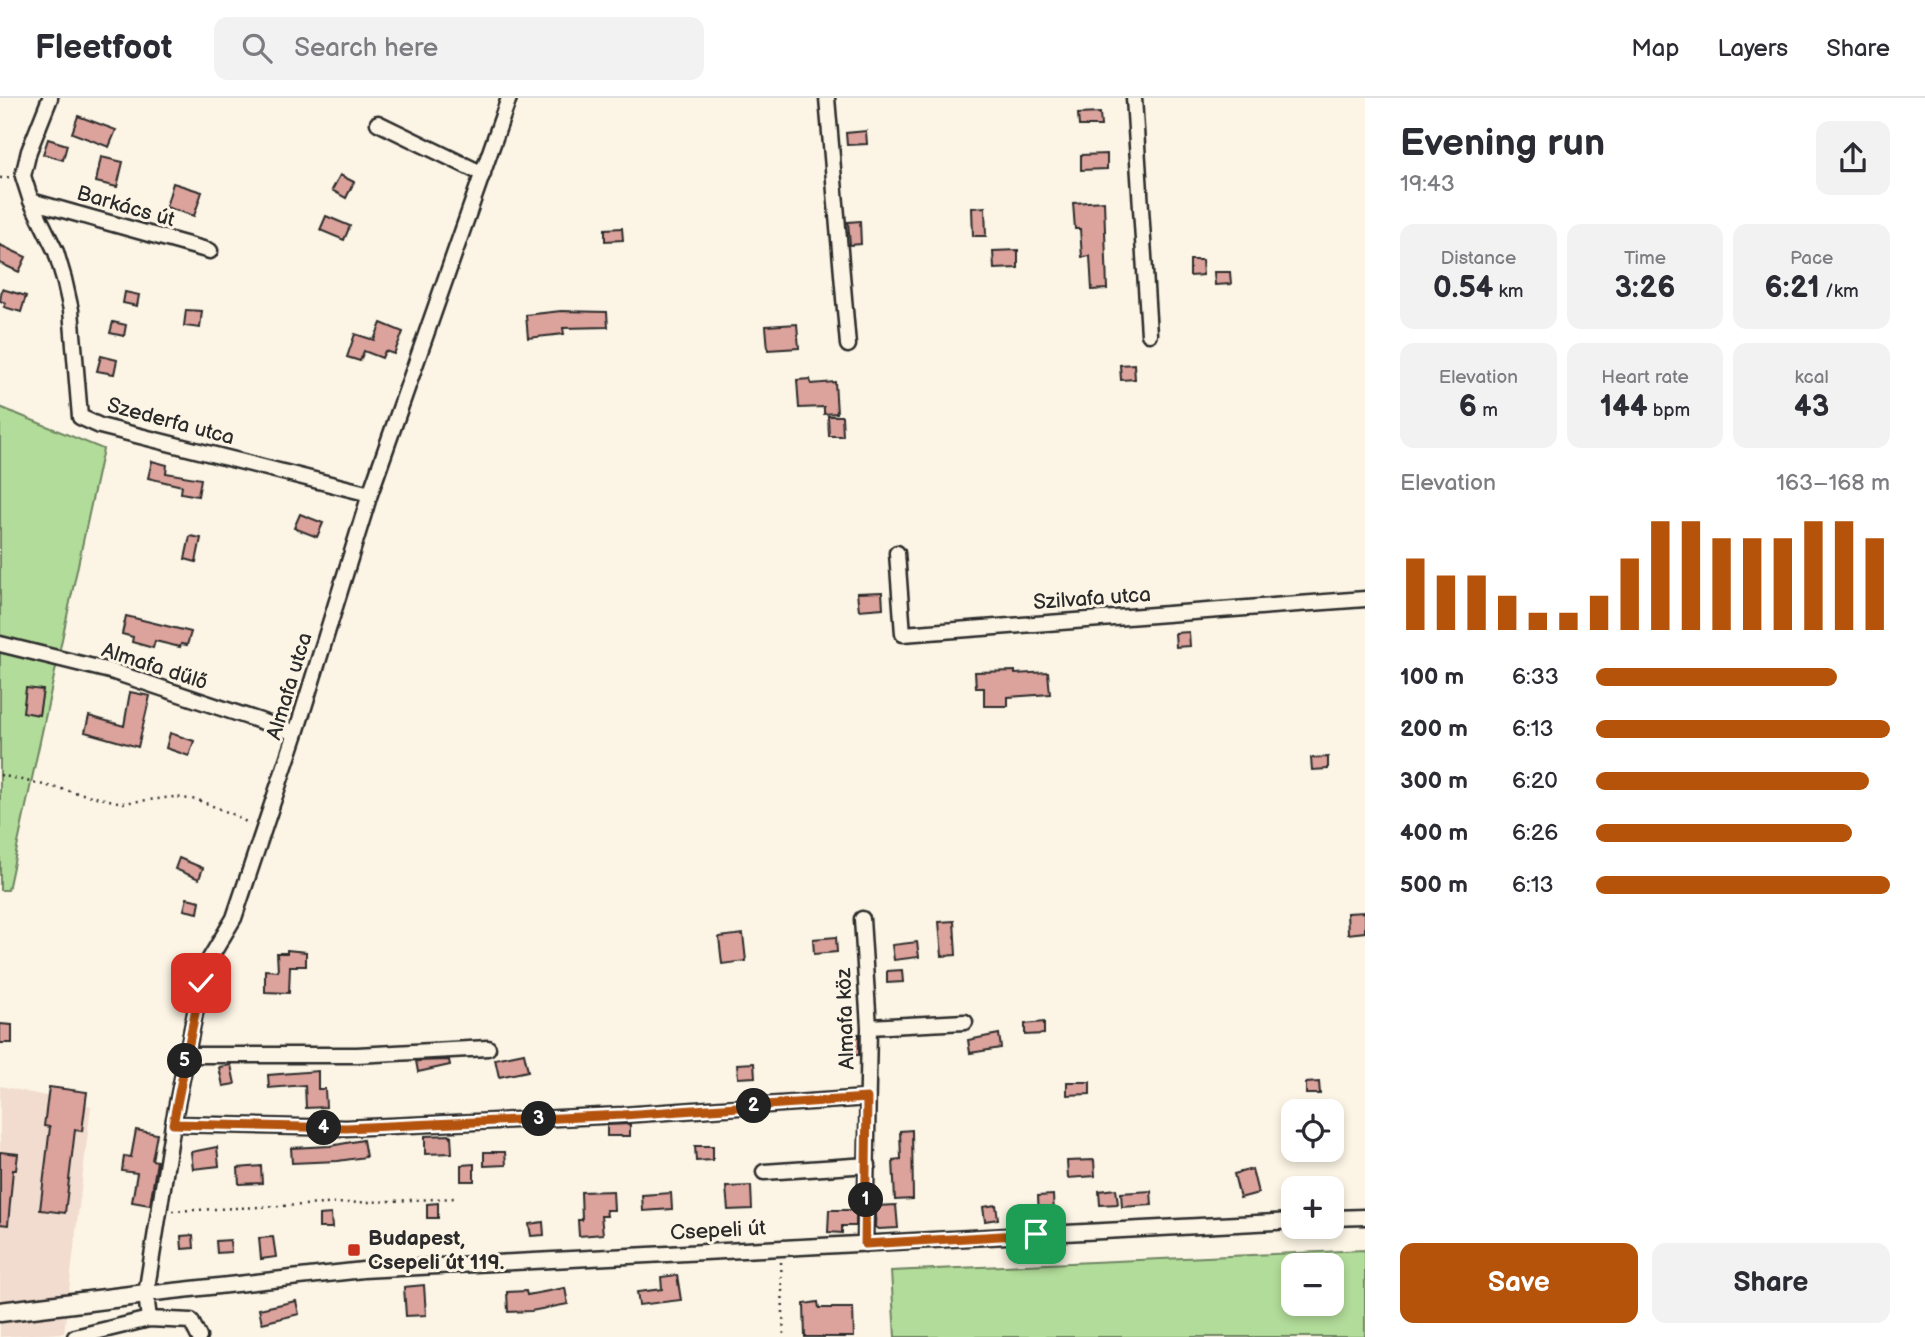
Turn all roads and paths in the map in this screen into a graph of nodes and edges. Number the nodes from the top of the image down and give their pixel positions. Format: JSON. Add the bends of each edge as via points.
{"nodes":[{"id":1,"x":50,"y":98,"type":"edge"},
{"id":2,"x":509,"y":98,"type":"edge"},
{"id":3,"x":827,"y":98,"type":"edge"},
{"id":4,"x":1134,"y":98,"type":"edge"},
{"id":5,"x":378,"y":123,"type":"dead end"},
{"id":6,"x":483,"y":174,"type":"junction"},
{"id":7,"x":31,"y":201,"type":"junction"},
{"id":8,"x":210,"y":251,"type":"dead end"},
{"id":9,"x":1149,"y":334,"type":"dead end"},
{"id":10,"x":849,"y":345,"type":"dead end"},
{"id":11,"x":370,"y":494,"type":"junction"},
{"id":12,"x":897,"y":554,"type":"dead end"},
{"id":13,"x":1365,"y":599,"type":"edge"},
{"id":14,"x":0,"y":644,"type":"edge"},
{"id":15,"x":296,"y":733,"type":"junction"},
{"id":16,"x":0,"y":775,"type":"edge"},
{"id":17,"x":264,"y":833,"type":"junction"},
{"id":18,"x":862,"y":919,"type":"dead end"},
{"id":19,"x":965,"y":1022,"type":"dead end"},
{"id":20,"x":869,"y":1027,"type":"junction"},
{"id":21,"x":488,"y":1048,"type":"dead end"},
{"id":22,"x":187,"y":1055,"type":"junction"},
{"id":23,"x":867,"y":1098,"type":"junction"},
{"id":24,"x":173,"y":1124,"type":"junction"},
{"id":25,"x":867,"y":1165,"type":"junction"},
{"id":26,"x":764,"y":1172,"type":"dead end"},
{"id":27,"x":456,"y":1198,"type":"dead end"},
{"id":28,"x":159,"y":1211,"type":"junction"},
{"id":29,"x":1365,"y":1217,"type":"edge"},
{"id":30,"x":1344,"y":1218,"type":"edge"},
{"id":31,"x":1281,"y":1221,"type":"edge"},
{"id":32,"x":865,"y":1244,"type":"junction"},
{"id":33,"x":781,"y":1248,"type":"junction"},
{"id":34,"x":146,"y":1294,"type":"junction"},
{"id":35,"x":0,"y":1312,"type":"edge"},
{"id":36,"x":149,"y":1319,"type":"junction"},
{"id":37,"x":75,"y":1337,"type":"edge"},
{"id":38,"x":199,"y":1337,"type":"edge"},
{"id":39,"x":784,"y":1337,"type":"edge"}],
"edges":[{"from":1,"to":7,"type":"street","name":"Szederfa utca","via":[[23,176]]},
{"from":2,"to":6,"type":"street","name":"Almafa utca"},
{"from":3,"to":10,"type":"street"},
{"from":4,"to":9,"type":"street"},
{"from":5,"to":6,"type":"street"},
{"from":6,"to":11,"type":"street","name":"Almafa utca"},
{"from":7,"to":8,"type":"street","name":"Barkács út"},
{"from":7,"to":11,"type":"street","name":"Szederfa utca","via":[[64,279],[80,417],[100,426]]},
{"from":11,"to":15,"type":"street","name":"Almafa utca"},
{"from":12,"to":13,"type":"street","name":"Szilvafa utca","via":[[903,634]]},
{"from":14,"to":15,"type":"street","name":"Almafa dűlő","via":[[114,672]]},
{"from":15,"to":17,"type":"street","name":"Almafa utca"},
{"from":16,"to":17,"type":"path","via":[[122,803],[174,797],[198,800]]},
{"from":17,"to":22,"type":"street","name":"Almafa utca","via":[[234,918],[206,965]]},
{"from":18,"to":20,"type":"street","name":"Almafa köz"},
{"from":19,"to":20,"type":"street"},
{"from":20,"to":23,"type":"street","name":"Almafa köz"},
{"from":21,"to":22,"type":"street","via":[[357,1055]]},
{"from":22,"to":24,"type":"street","name":"Almafa utca"},
{"from":23,"to":24,"type":"street","via":[[346,1128]]},
{"from":23,"to":25,"type":"street","name":"Almafa köz"},
{"from":24,"to":28,"type":"street","name":"Almafa utca"},
{"from":25,"to":26,"type":"street"},
{"from":25,"to":32,"type":"street","name":"Almafa köz"},
{"from":27,"to":28,"type":"path"},
{"from":28,"to":34,"type":"street","name":"Almafa utca"},
{"from":29,"to":30,"type":"street"},
{"from":31,"to":32,"type":"street","name":"Csepeli út"},
{"from":32,"to":33,"type":"street","name":"Csepeli út"},
{"from":33,"to":34,"type":"street","name":"Csepeli út","via":[[363,1270]]},
{"from":33,"to":39,"type":"path"},
{"from":34,"to":35,"type":"street"},
{"from":34,"to":36,"type":"street","name":"Almafa utca"},
{"from":36,"to":37,"type":"street"},
{"from":36,"to":38,"type":"street","via":[[191,1321]]}]}
